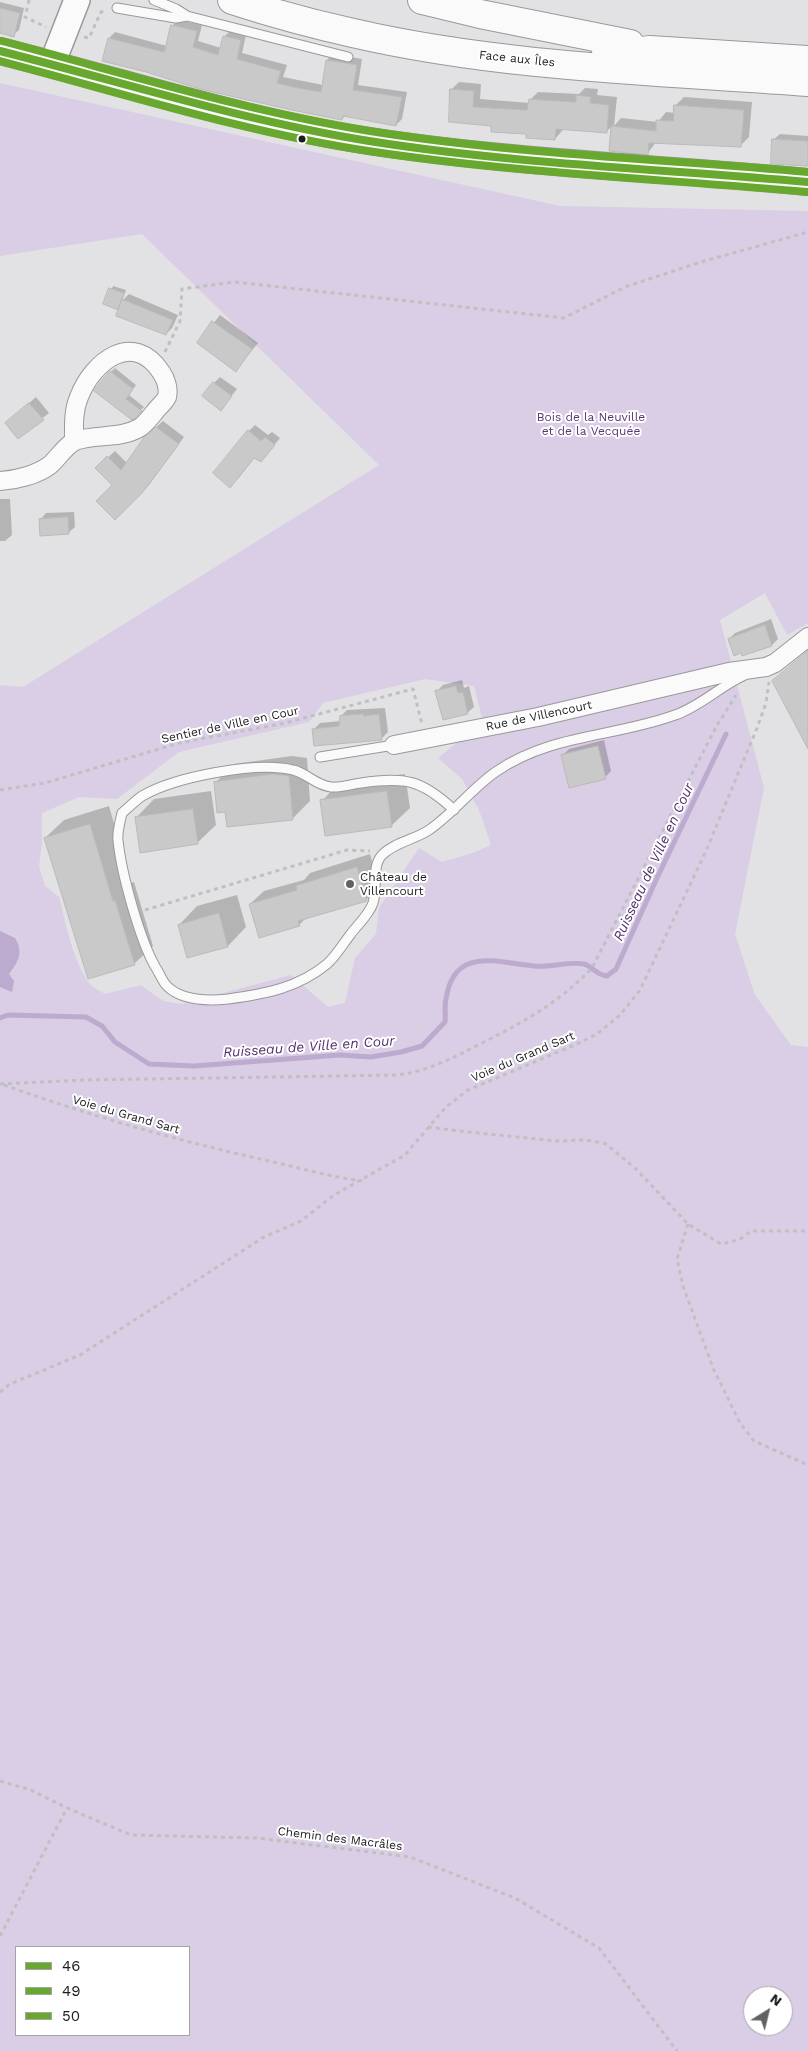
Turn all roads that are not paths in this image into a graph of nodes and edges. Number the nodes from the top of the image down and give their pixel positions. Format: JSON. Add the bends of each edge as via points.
{"nodes":[{"id":1,"x":77,"y":0,"type":"edge"},
{"id":2,"x":154,"y":0,"type":"edge"},
{"id":3,"x":232,"y":0,"type":"edge"},
{"id":4,"x":292,"y":0,"type":"edge"},
{"id":5,"x":422,"y":0,"type":"edge"},
{"id":6,"x":117,"y":8,"type":"dead end"},
{"id":7,"x":187,"y":16,"type":"junction"},
{"id":8,"x":350,"y":45,"type":"junction"},
{"id":9,"x":650,"y":50,"type":"junction"},
{"id":10,"x":0,"y":51,"type":"edge"},
{"id":11,"x":808,"y":60,"type":"edge"},
{"id":12,"x":52,"y":64,"type":"junction"},
{"id":13,"x":808,"y":82,"type":"edge"},
{"id":14,"x":808,"y":182,"type":"edge"},
{"id":15,"x":74,"y":442,"type":"junction"},
{"id":16,"x":0,"y":481,"type":"edge"},
{"id":17,"x":808,"y":638,"type":"edge"},
{"id":18,"x":762,"y":668,"type":"junction"},
{"id":19,"x":394,"y":745,"type":"joint"},
{"id":20,"x":320,"y":757,"type":"dead end"},
{"id":21,"x":454,"y":810,"type":"junction"}],
"edges":[{"from":1,"to":12,"type":"main road"},
{"from":2,"to":7,"type":"lane","name":"Face aux Îles"},
{"from":3,"to":8,"type":"highway","name":"Face aux Îles"},
{"from":4,"to":9,"type":"highway","name":"Face aux Îles","via":[[417,28],[514,42],[627,53]]},
{"from":5,"to":9,"type":"highway"},
{"from":6,"to":7,"type":"lane","name":"Face aux Îles","via":[[176,18]]},
{"from":7,"to":8,"type":"lane","name":"Face aux Îles"},
{"from":8,"to":13,"type":"highway","name":"Face aux Îles","via":[[418,46],[511,59]]},
{"from":9,"to":11,"type":"highway","name":"Face aux Îles"},
{"from":10,"to":12,"type":"main road"},
{"from":12,"to":14,"type":"main road","via":[[239,114],[368,141],[527,159]]},
{"from":15,"to":15,"type":"street","via":[[139,428],[166,398],[165,377],[156,365],[146,357],[124,352],[101,362],[78,398],[73,419]]},
{"from":15,"to":16,"type":"street","via":[[49,465],[27,476]]},
{"from":17,"to":18,"type":"street","name":"Rue de Villencourt","via":[[775,663]]},
{"from":18,"to":19,"type":"street","name":"Rue de Villencourt","via":[[729,672],[538,717]]},
{"from":18,"to":21,"type":"lane","name":"Rue de Villencourt","via":[[738,678],[706,700],[677,714],[644,726],[551,744],[516,758],[494,773]]},
{"from":19,"to":20,"type":"lane","name":"Rue de Villencourt"},
{"from":21,"to":21,"type":"lane","name":"Rue de Villencourt","via":[[423,785],[406,780],[332,787],[315,783],[295,770],[272,767],[253,767],[182,780],[142,796],[122,813],[118,838],[135,913],[151,960],[167,987],[186,998],[221,999],[285,989],[329,962],[371,908],[380,857],[392,847],[428,831]]}]}
